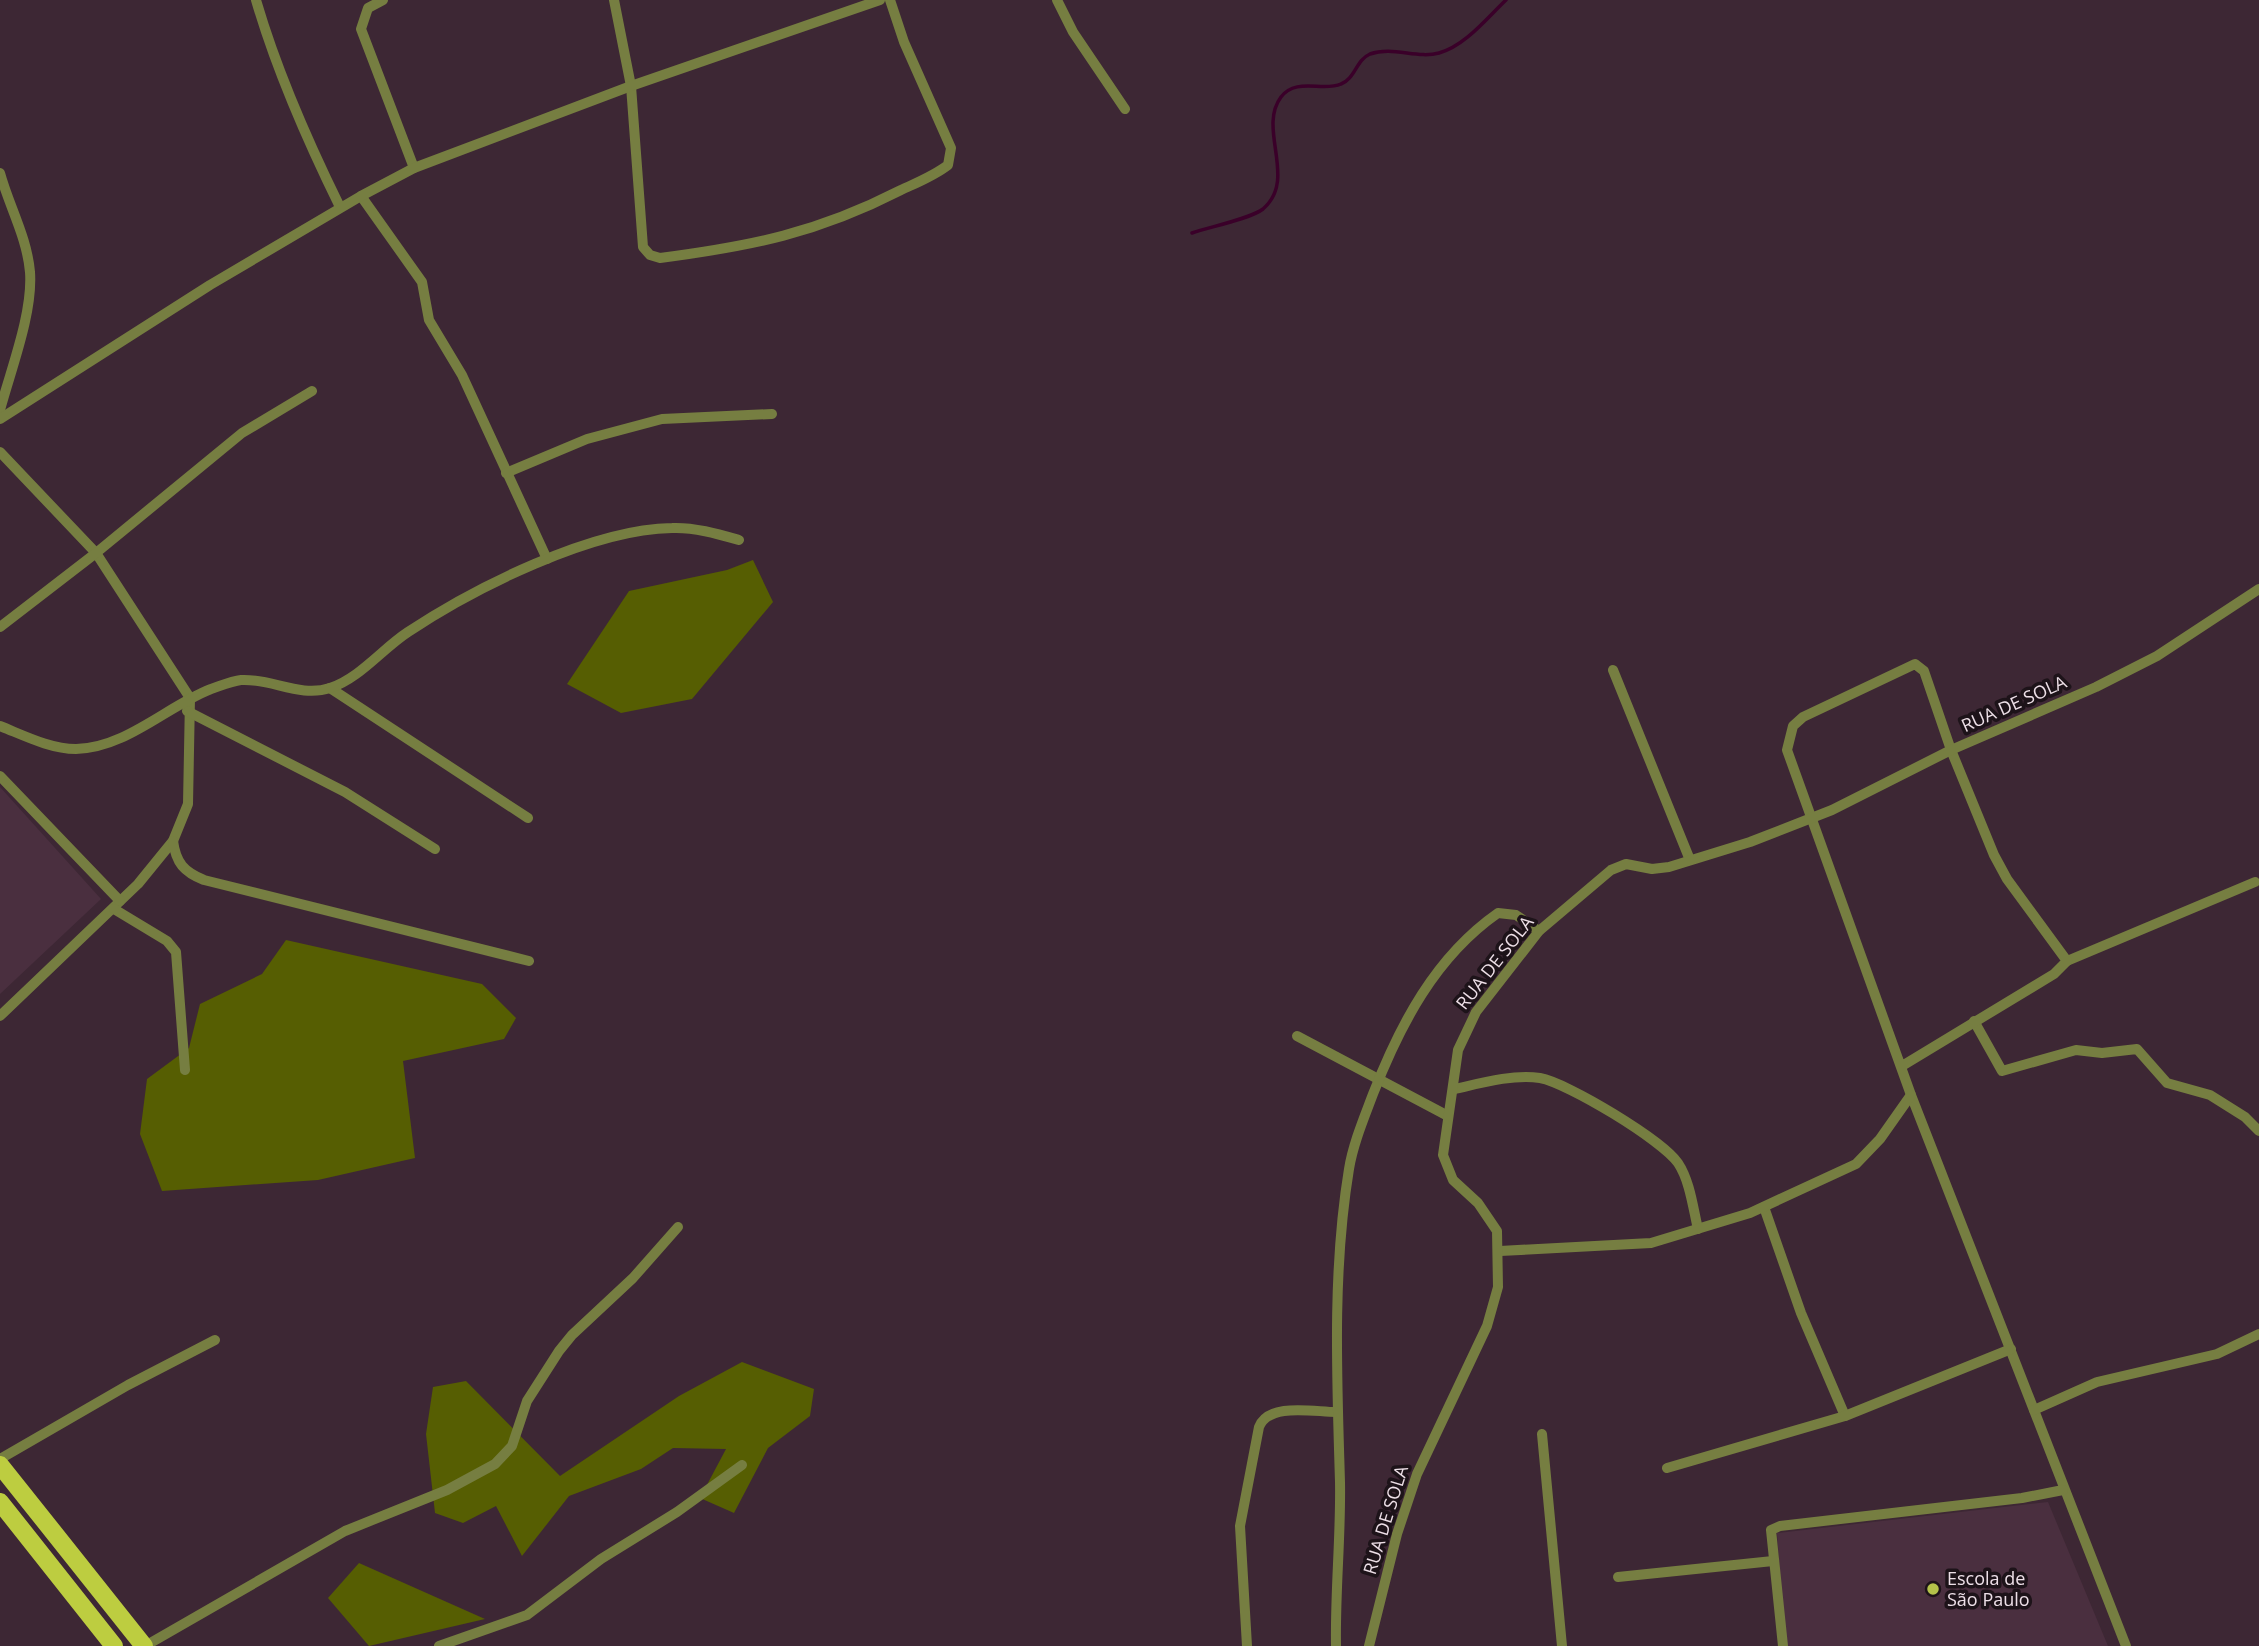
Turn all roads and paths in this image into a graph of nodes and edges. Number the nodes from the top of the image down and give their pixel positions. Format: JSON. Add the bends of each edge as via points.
{"nodes":[{"id":1,"x":256,"y":0,"type":"edge"},
{"id":2,"x":383,"y":0,"type":"edge"},
{"id":3,"x":614,"y":0,"type":"edge"},
{"id":4,"x":880,"y":0,"type":"edge"},
{"id":5,"x":890,"y":0,"type":"edge"},
{"id":6,"x":1057,"y":0,"type":"edge"},
{"id":7,"x":631,"y":86,"type":"junction"},
{"id":8,"x":1125,"y":109,"type":"dead end"},
{"id":9,"x":414,"y":168,"type":"junction"},
{"id":10,"x":0,"y":173,"type":"edge"},
{"id":11,"x":361,"y":196,"type":"junction"},
{"id":12,"x":340,"y":208,"type":"junction"},
{"id":13,"x":312,"y":391,"type":"dead end"},
{"id":14,"x":0,"y":410,"type":"edge"},
{"id":15,"x":772,"y":414,"type":"dead end"},
{"id":16,"x":0,"y":419,"type":"edge"},
{"id":17,"x":0,"y":452,"type":"edge"},
{"id":18,"x":506,"y":473,"type":"junction"},
{"id":19,"x":739,"y":540,"type":"dead end"},
{"id":20,"x":96,"y":553,"type":"junction"},
{"id":21,"x":547,"y":559,"type":"junction"},
{"id":22,"x":2259,"y":589,"type":"edge"},
{"id":23,"x":0,"y":627,"type":"edge"},
{"id":24,"x":1612,"y":670,"type":"dead end"},
{"id":25,"x":330,"y":688,"type":"junction"},
{"id":26,"x":190,"y":698,"type":"junction"},
{"id":27,"x":187,"y":711,"type":"junction"},
{"id":28,"x":0,"y":726,"type":"edge"},
{"id":29,"x":1951,"y":750,"type":"junction"},
{"id":30,"x":0,"y":776,"type":"edge"},
{"id":31,"x":528,"y":818,"type":"dead end"},
{"id":32,"x":1810,"y":819,"type":"junction"},
{"id":33,"x":173,"y":841,"type":"junction"},
{"id":34,"x":436,"y":849,"type":"dead end"},
{"id":35,"x":1690,"y":860,"type":"junction"},
{"id":36,"x":2255,"y":882,"type":"dead end"},
{"id":37,"x":117,"y":905,"type":"junction"},
{"id":38,"x":1539,"y":931,"type":"junction"},
{"id":39,"x":529,"y":961,"type":"dead end"},
{"id":40,"x":2067,"y":961,"type":"junction"},
{"id":41,"x":0,"y":1016,"type":"edge"},
{"id":42,"x":1974,"y":1021,"type":"junction"},
{"id":43,"x":1297,"y":1036,"type":"dead end"},
{"id":44,"x":1902,"y":1066,"type":"junction"},
{"id":45,"x":185,"y":1070,"type":"dead end"},
{"id":46,"x":1379,"y":1078,"type":"junction"},
{"id":47,"x":1455,"y":1088,"type":"junction"},
{"id":48,"x":1911,"y":1095,"type":"junction"},
{"id":49,"x":1448,"y":1116,"type":"junction"},
{"id":50,"x":2259,"y":1131,"type":"edge"},
{"id":51,"x":1764,"y":1207,"type":"junction"},
{"id":52,"x":678,"y":1227,"type":"dead end"},
{"id":53,"x":1698,"y":1229,"type":"junction"},
{"id":54,"x":1500,"y":1251,"type":"junction"},
{"id":55,"x":2259,"y":1334,"type":"edge"},
{"id":56,"x":215,"y":1340,"type":"dead end"},
{"id":57,"x":2011,"y":1349,"type":"junction"},
{"id":58,"x":2034,"y":1410,"type":"junction"},
{"id":59,"x":1336,"y":1412,"type":"junction"},
{"id":60,"x":1845,"y":1416,"type":"junction"},
{"id":61,"x":1542,"y":1434,"type":"dead end"},
{"id":62,"x":0,"y":1459,"type":"edge"},
{"id":63,"x":0,"y":1465,"type":"edge"},
{"id":64,"x":742,"y":1465,"type":"dead end"},
{"id":65,"x":1667,"y":1468,"type":"dead end"},
{"id":66,"x":2063,"y":1490,"type":"junction"},
{"id":67,"x":0,"y":1502,"type":"edge"},
{"id":68,"x":1773,"y":1561,"type":"junction"},
{"id":69,"x":1618,"y":1577,"type":"dead end"},
{"id":70,"x":114,"y":1646,"type":"edge"},
{"id":71,"x":145,"y":1646,"type":"edge"},
{"id":72,"x":439,"y":1646,"type":"edge"},
{"id":73,"x":1247,"y":1646,"type":"edge"},
{"id":74,"x":1336,"y":1646,"type":"edge"},
{"id":75,"x":1369,"y":1646,"type":"edge"},
{"id":76,"x":1562,"y":1646,"type":"edge"},
{"id":77,"x":1783,"y":1646,"type":"edge"},
{"id":78,"x":2126,"y":1646,"type":"edge"}],
"edges":[{"from":1,"to":12,"type":"street","via":[[274,60]]},
{"from":2,"to":9,"type":"street","via":[[368,8],[361,29]]},
{"from":3,"to":7,"type":"street"},
{"from":4,"to":7,"type":"street"},
{"from":5,"to":7,"type":"street","via":[[951,148],[951,161],[824,226],[740,248],[650,256],[643,247]]},
{"from":6,"to":8,"type":"street"},
{"from":7,"to":9,"type":"street"},
{"from":9,"to":11,"type":"street"},
{"from":10,"to":14,"type":"street","via":[[30,271],[27,306]]},
{"from":11,"to":12,"type":"street"},
{"from":11,"to":18,"type":"street","via":[[422,282],[425,310],[468,387]]},
{"from":12,"to":16,"type":"street"},
{"from":13,"to":20,"type":"street","via":[[242,433]]},
{"from":15,"to":18,"type":"street","via":[[662,419],[587,439]]},
{"from":17,"to":20,"type":"street"},
{"from":18,"to":21,"type":"street"},
{"from":19,"to":21,"type":"street","via":[[674,527],[651,529]]},
{"from":20,"to":23,"type":"street"},
{"from":20,"to":26,"type":"street"},
{"from":21,"to":25,"type":"street","via":[[419,625]]},
{"from":22,"to":29,"type":"street","name":"RUA DE SOLA","via":[[2157,656]]},
{"from":24,"to":35,"type":"street"},
{"from":25,"to":26,"type":"street","via":[[302,690],[242,680]]},
{"from":25,"to":31,"type":"street"},
{"from":26,"to":27,"type":"street"},
{"from":26,"to":28,"type":"street","via":[[131,732],[87,747],[60,747]]},
{"from":27,"to":33,"type":"street","via":[[188,804]]},
{"from":27,"to":34,"type":"street","via":[[345,792]]},
{"from":29,"to":32,"type":"street","name":"RUA DE SOLA"},
{"from":29,"to":32,"type":"street","via":[[1924,671],[1915,664],[1803,717],[1793,726],[1787,750]]},
{"from":29,"to":40,"type":"street","via":[[2007,879]]},
{"from":30,"to":37,"type":"street"},
{"from":32,"to":35,"type":"street","name":"RUA DE SOLA"},
{"from":32,"to":44,"type":"street"},
{"from":33,"to":37,"type":"street"},
{"from":33,"to":39,"type":"street","via":[[183,869],[204,880]]},
{"from":35,"to":38,"type":"street","name":"RUA DE SOLA","via":[[1657,869],[1626,864],[1611,870]]},
{"from":36,"to":40,"type":"street"},
{"from":37,"to":41,"type":"street"},
{"from":37,"to":45,"type":"street","via":[[176,952]]},
{"from":38,"to":46,"type":"street","via":[[1516,915],[1504,913],[1478,928],[1418,998]]},
{"from":38,"to":47,"type":"street","name":"RUA DE SOLA","via":[[1463,1034],[1455,1062]]},
{"from":40,"to":42,"type":"street","via":[[2054,974]]},
{"from":42,"to":44,"type":"street"},
{"from":42,"to":50,"type":"street","via":[[2002,1071],[2076,1050],[2137,1049],[2167,1083],[2210,1095]]},
{"from":43,"to":46,"type":"street"},
{"from":44,"to":48,"type":"street"},
{"from":46,"to":49,"type":"street"},
{"from":46,"to":59,"type":"street","via":[[1350,1161],[1345,1196]]},
{"from":47,"to":49,"type":"street","name":"RUA DE SOLA"},
{"from":47,"to":53,"type":"street","via":[[1523,1077],[1569,1088],[1673,1157],[1685,1176]]},
{"from":48,"to":51,"type":"street","via":[[1856,1164]]},
{"from":48,"to":57,"type":"street"},
{"from":49,"to":54,"type":"street","name":"RUA DE SOLA","via":[[1442,1143],[1446,1169],[1490,1217]]},
{"from":51,"to":53,"type":"street"},
{"from":51,"to":60,"type":"street","via":[[1801,1313]]},
{"from":52,"to":71,"type":"street","via":[[634,1278],[559,1351],[527,1401],[512,1447],[495,1464],[447,1490],[345,1531]]},
{"from":53,"to":54,"type":"street","via":[[1651,1243]]},
{"from":54,"to":75,"type":"street","name":"RUA DE SOLA","via":[[1494,1306],[1417,1474]]},
{"from":55,"to":58,"type":"street","via":[[2217,1354],[2097,1382]]},
{"from":56,"to":62,"type":"street"},
{"from":57,"to":58,"type":"street"},
{"from":57,"to":60,"type":"street"},
{"from":58,"to":66,"type":"street"},
{"from":59,"to":73,"type":"street","via":[[1274,1413],[1259,1427],[1240,1526]]},
{"from":59,"to":74,"type":"street","via":[[1340,1482]]},
{"from":60,"to":65,"type":"street"},
{"from":61,"to":76,"type":"street"},
{"from":63,"to":71,"type":"main road"},
{"from":64,"to":72,"type":"street","via":[[601,1559],[527,1615]]},
{"from":66,"to":68,"type":"street","via":[[2022,1499],[1780,1526],[1771,1530]]},
{"from":66,"to":78,"type":"street"},
{"from":67,"to":70,"type":"main road"},
{"from":68,"to":69,"type":"street"},
{"from":68,"to":77,"type":"street"}]}
